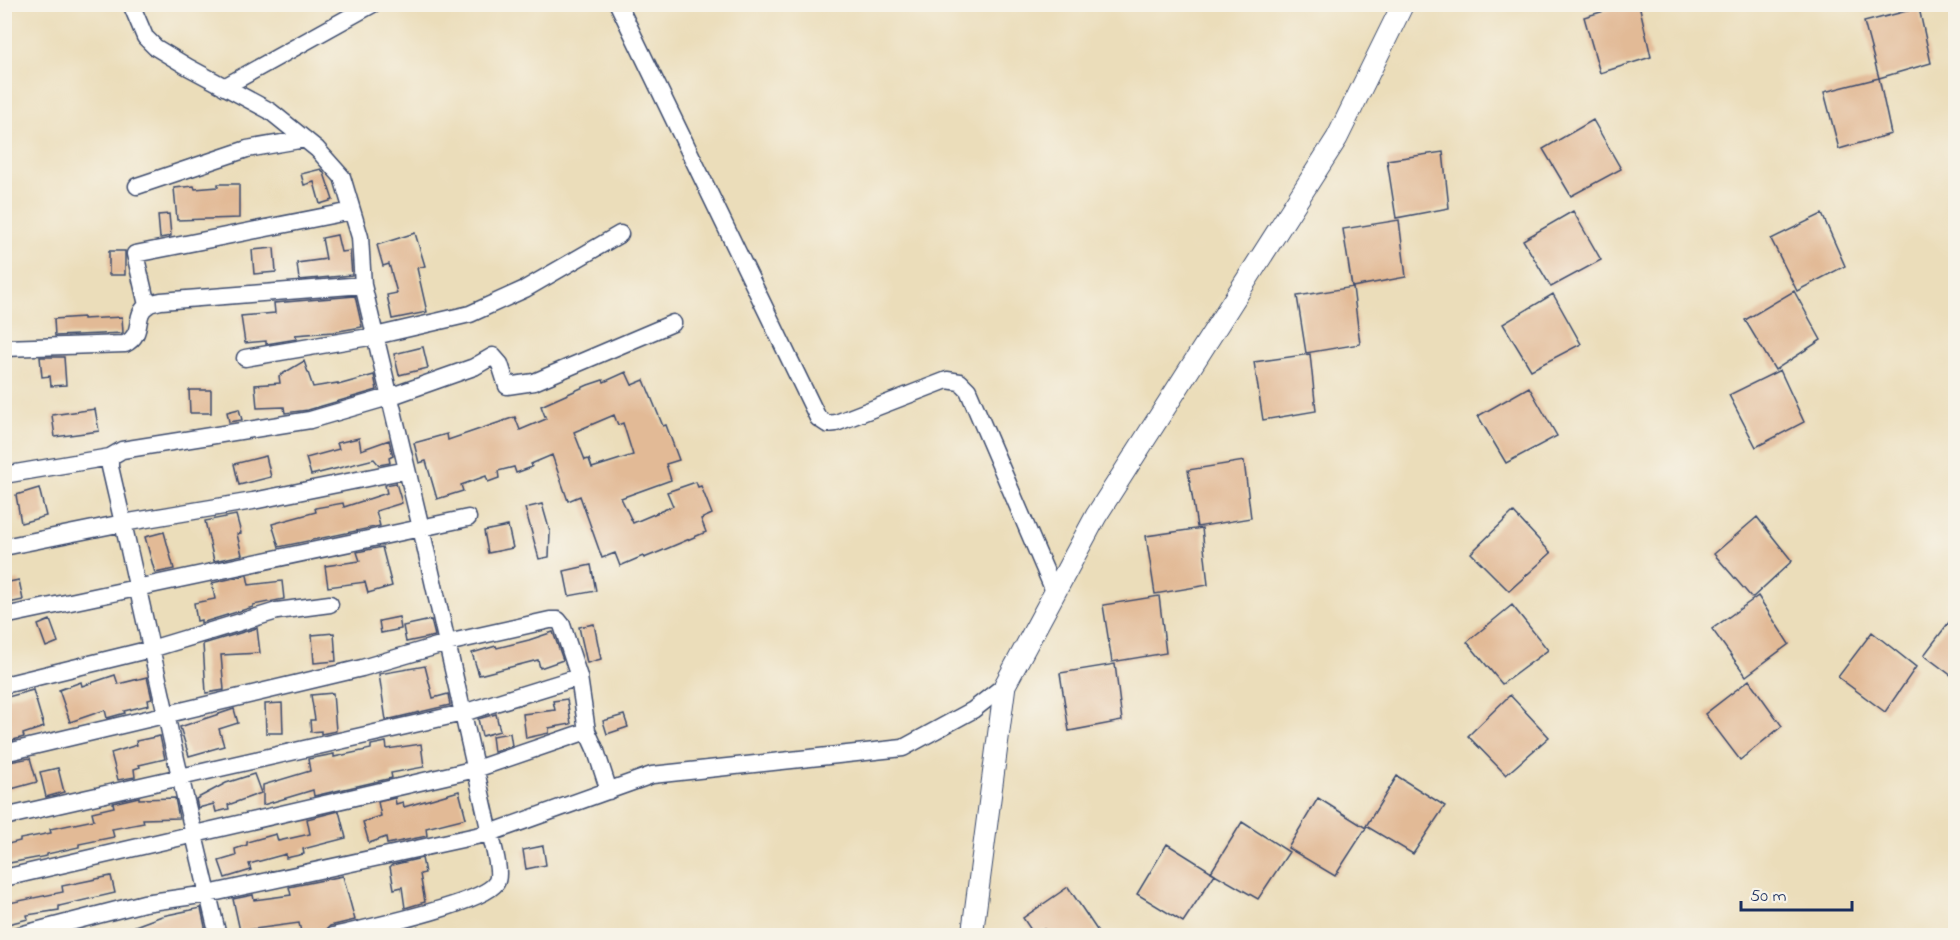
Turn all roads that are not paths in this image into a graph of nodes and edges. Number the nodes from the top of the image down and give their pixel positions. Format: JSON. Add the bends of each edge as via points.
{"nodes":[{"id":1,"x":131,"y":4,"type":"edge"},
{"id":2,"x":373,"y":4,"type":"edge"},
{"id":3,"x":618,"y":4,"type":"edge"},
{"id":4,"x":1403,"y":4,"type":"edge"},
{"id":5,"x":224,"y":87,"type":"junction"},
{"id":6,"x":305,"y":139,"type":"junction"},
{"id":7,"x":137,"y":186,"type":"dead end"},
{"id":8,"x":352,"y":211,"type":"junction"},
{"id":9,"x":620,"y":234,"type":"dead end"},
{"id":10,"x":363,"y":285,"type":"junction"},
{"id":11,"x":147,"y":305,"type":"junction"},
{"id":12,"x":673,"y":323,"type":"dead end"},
{"id":13,"x":375,"y":336,"type":"junction"},
{"id":14,"x":4,"y":348,"type":"edge"},
{"id":15,"x":245,"y":358,"type":"dead end"},
{"id":16,"x":389,"y":397,"type":"junction"},
{"id":17,"x":110,"y":457,"type":"junction"},
{"id":18,"x":407,"y":470,"type":"junction"},
{"id":19,"x":4,"y":475,"type":"edge"},
{"id":20,"x":468,"y":518,"type":"dead end"},
{"id":21,"x":123,"y":523,"type":"junction"},
{"id":22,"x":421,"y":528,"type":"junction"},
{"id":23,"x":4,"y":547,"type":"edge"},
{"id":24,"x":138,"y":588,"type":"junction"},
{"id":25,"x":1054,"y":591,"type":"junction"},
{"id":26,"x":330,"y":604,"type":"dead end"},
{"id":27,"x":4,"y":616,"type":"edge"},
{"id":28,"x":447,"y":643,"type":"junction"},
{"id":29,"x":151,"y":649,"type":"junction"},
{"id":30,"x":579,"y":677,"type":"junction"},
{"id":31,"x":4,"y":685,"type":"edge"},
{"id":32,"x":1005,"y":685,"type":"junction"},
{"id":33,"x":463,"y":713,"type":"junction"},
{"id":34,"x":166,"y":716,"type":"junction"},
{"id":35,"x":587,"y":731,"type":"junction"},
{"id":36,"x":4,"y":753,"type":"edge"},
{"id":37,"x":476,"y":769,"type":"junction"},
{"id":38,"x":180,"y":776,"type":"junction"},
{"id":39,"x":609,"y":791,"type":"junction"},
{"id":40,"x":4,"y":818,"type":"edge"},
{"id":41,"x":490,"y":833,"type":"junction"},
{"id":42,"x":194,"y":835,"type":"junction"},
{"id":43,"x":4,"y":878,"type":"edge"},
{"id":44,"x":208,"y":894,"type":"junction"},
{"id":45,"x":16,"y":936,"type":"edge"},
{"id":46,"x":218,"y":936,"type":"edge"},
{"id":47,"x":333,"y":936,"type":"edge"},
{"id":48,"x":972,"y":936,"type":"edge"}],
"edges":[{"from":1,"to":5,"type":"street","via":[[145,37],[155,47]]},
{"from":2,"to":5,"type":"street"},
{"from":3,"to":25,"type":"street","via":[[818,418],[836,423],[947,380],[960,382],[968,390]]},
{"from":4,"to":25,"type":"street","via":[[1337,138],[1096,516]]},
{"from":5,"to":6,"type":"street","via":[[270,111]]},
{"from":6,"to":7,"type":"street","via":[[247,149]]},
{"from":6,"to":8,"type":"street","via":[[342,177]]},
{"from":8,"to":10,"type":"street","via":[[360,237]]},
{"from":8,"to":11,"type":"street","via":[[135,254]]},
{"from":9,"to":13,"type":"street","via":[[525,289],[470,314]]},
{"from":10,"to":11,"type":"street"},
{"from":10,"to":13,"type":"street"},
{"from":11,"to":14,"type":"street","via":[[141,311],[133,340],[125,344]]},
{"from":12,"to":16,"type":"street","via":[[534,382],[507,386],[493,356],[474,367]]},
{"from":13,"to":15,"type":"street"},
{"from":13,"to":16,"type":"street"},
{"from":16,"to":17,"type":"street","via":[[310,420],[122,450]]},
{"from":16,"to":18,"type":"street"},
{"from":17,"to":19,"type":"street"},
{"from":17,"to":21,"type":"street"},
{"from":18,"to":21,"type":"street"},
{"from":18,"to":22,"type":"street"},
{"from":20,"to":22,"type":"street"},
{"from":21,"to":23,"type":"street"},
{"from":21,"to":24,"type":"street"},
{"from":22,"to":24,"type":"street"},
{"from":22,"to":28,"type":"street"},
{"from":24,"to":27,"type":"street"},
{"from":24,"to":29,"type":"street"},
{"from":25,"to":32,"type":"street"},
{"from":26,"to":29,"type":"street","via":[[278,611]]},
{"from":28,"to":30,"type":"street","via":[[558,620]]},
{"from":28,"to":33,"type":"street"},
{"from":28,"to":34,"type":"street"},
{"from":29,"to":31,"type":"street"},
{"from":29,"to":34,"type":"street"},
{"from":30,"to":33,"type":"street"},
{"from":30,"to":35,"type":"street"},
{"from":32,"to":39,"type":"street","via":[[973,710],[903,748],[652,775]]},
{"from":32,"to":48,"type":"street"},
{"from":33,"to":37,"type":"street"},
{"from":33,"to":38,"type":"street"},
{"from":34,"to":36,"type":"street"},
{"from":34,"to":38,"type":"street"},
{"from":35,"to":37,"type":"street"},
{"from":35,"to":39,"type":"street"},
{"from":37,"to":41,"type":"street"},
{"from":37,"to":42,"type":"street"},
{"from":38,"to":40,"type":"street"},
{"from":38,"to":42,"type":"street"},
{"from":39,"to":41,"type":"street"},
{"from":41,"to":44,"type":"street"},
{"from":41,"to":47,"type":"street","via":[[499,875],[486,893],[423,914]]},
{"from":42,"to":43,"type":"street"},
{"from":42,"to":44,"type":"street"},
{"from":44,"to":45,"type":"street","via":[[144,903]]},
{"from":44,"to":46,"type":"street"}]}
